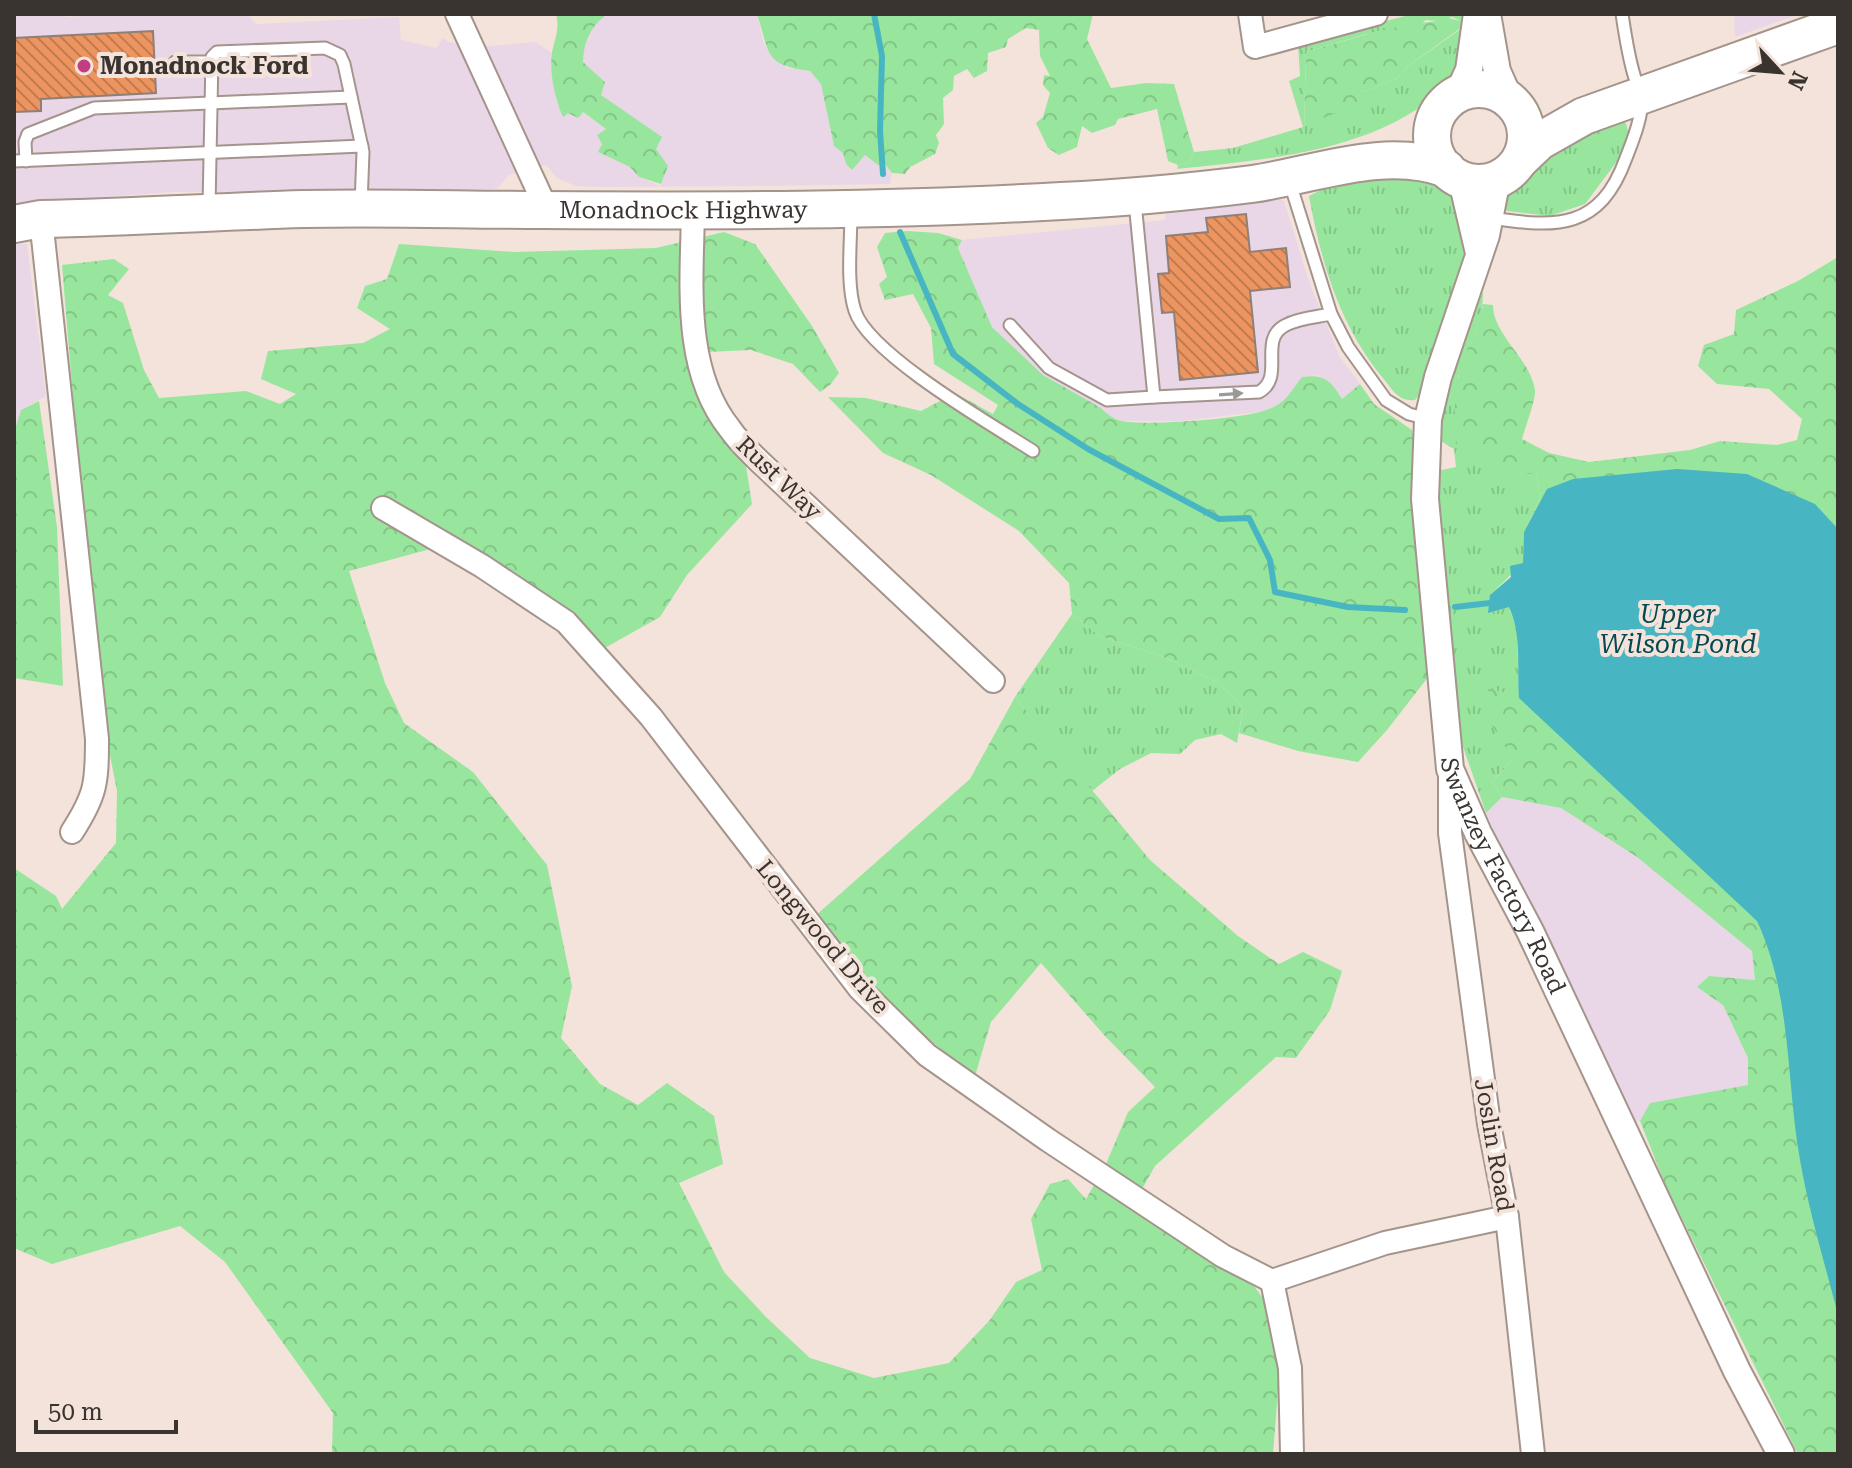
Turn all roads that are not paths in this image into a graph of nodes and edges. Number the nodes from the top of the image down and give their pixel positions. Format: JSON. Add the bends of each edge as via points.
{"nodes":[{"id":1,"x":457,"y":14,"type":"edge"},
{"id":2,"x":1250,"y":14,"type":"edge"},
{"id":3,"x":1376,"y":14,"type":"edge"},
{"id":4,"x":1477,"y":14,"type":"edge"},
{"id":5,"x":1487,"y":14,"type":"edge"},
{"id":6,"x":1622,"y":14,"type":"edge"},
{"id":7,"x":1838,"y":25,"type":"edge"},
{"id":8,"x":175,"y":62,"type":"dead end"},
{"id":9,"x":211,"y":62,"type":"junction"},
{"id":10,"x":1642,"y":96,"type":"junction"},
{"id":11,"x":351,"y":97,"type":"junction"},
{"id":12,"x":1509,"y":98,"type":"junction"},
{"id":13,"x":1450,"y":101,"type":"junction"},
{"id":14,"x":210,"y":102,"type":"junction"},
{"id":15,"x":1584,"y":116,"type":"junction"},
{"id":16,"x":362,"y":146,"type":"junction"},
{"id":17,"x":210,"y":153,"type":"junction"},
{"id":18,"x":20,"y":161,"type":"edge"},
{"id":19,"x":1352,"y":164,"type":"junction"},
{"id":20,"x":1512,"y":168,"type":"junction"},
{"id":21,"x":1452,"y":174,"type":"junction"},
{"id":22,"x":1289,"y":179,"type":"junction"},
{"id":23,"x":1134,"y":197,"type":"junction"},
{"id":24,"x":851,"y":209,"type":"junction"},
{"id":25,"x":361,"y":210,"type":"junction"},
{"id":26,"x":547,"y":210,"type":"junction"},
{"id":27,"x":693,"y":210,"type":"junction"},
{"id":28,"x":210,"y":215,"type":"junction"},
{"id":29,"x":1490,"y":218,"type":"junction"},
{"id":30,"x":27,"y":222,"type":"edge"},
{"id":31,"x":1479,"y":253,"type":"junction"},
{"id":32,"x":1331,"y":314,"type":"junction"},
{"id":33,"x":1010,"y":325,"type":"dead end"},
{"id":34,"x":1154,"y":397,"type":"junction"},
{"id":35,"x":1428,"y":419,"type":"junction"},
{"id":36,"x":1033,"y":451,"type":"dead end"},
{"id":37,"x":383,"y":508,"type":"dead end"},
{"id":38,"x":993,"y":681,"type":"dead end"},
{"id":39,"x":1450,"y":769,"type":"junction"},
{"id":40,"x":72,"y":832,"type":"dead end"},
{"id":41,"x":1478,"y":833,"type":"junction"},
{"id":42,"x":1451,"y":836,"type":"junction"},
{"id":43,"x":1507,"y":1217,"type":"junction"},
{"id":44,"x":1272,"y":1281,"type":"junction"},
{"id":45,"x":1292,"y":1454,"type":"edge"},
{"id":46,"x":1533,"y":1454,"type":"edge"},
{"id":47,"x":1781,"y":1454,"type":"edge"}],
"edges":[{"from":1,"to":26,"type":"street"},
{"from":2,"to":3,"type":"street","via":[[1255,47]]},
{"from":4,"to":13,"type":"street","via":[[1469,70]]},
{"from":5,"to":12,"type":"street","via":[[1497,71]]},
{"from":6,"to":10,"type":"lane"},
{"from":7,"to":10,"type":"highway"},
{"from":8,"to":9,"type":"lane"},
{"from":9,"to":11,"type":"lane","via":[[217,52],[330,49],[344,64]]},
{"from":9,"to":14,"type":"lane"},
{"from":10,"to":15,"type":"highway"},
{"from":10,"to":29,"type":"lane","via":[[1620,176],[1592,212],[1545,224]]},
{"from":11,"to":14,"type":"lane"},
{"from":11,"to":16,"type":"lane"},
{"from":12,"to":13,"type":"highway","via":[[1480,88]]},
{"from":12,"to":15,"type":"highway","via":[[1536,112]]},
{"from":12,"to":20,"type":"highway","via":[[1524,121],[1526,147]]},
{"from":13,"to":19,"type":"highway","name":"Monadnock Highway","via":[[1421,126]]},
{"from":13,"to":21,"type":"highway","via":[[1434,122],[1432,137],[1435,152]]},
{"from":14,"to":17,"type":"lane"},
{"from":14,"to":18,"type":"lane","via":[[88,109],[28,134]]},
{"from":15,"to":20,"type":"highway","via":[[1540,141]]},
{"from":16,"to":17,"type":"lane"},
{"from":16,"to":25,"type":"lane"},
{"from":17,"to":18,"type":"lane"},
{"from":17,"to":28,"type":"lane"},
{"from":19,"to":21,"type":"highway","name":"Monadnock Highway","via":[[1426,162]]},
{"from":19,"to":22,"type":"highway","name":"Monadnock Highway"},
{"from":20,"to":21,"type":"highway","via":[[1478,183]]},
{"from":20,"to":29,"type":"street","name":"Swanzey Factory Road","via":[[1495,189]]},
{"from":21,"to":31,"type":"street","name":"Swanzey Factory Road","via":[[1464,189]]},
{"from":22,"to":23,"type":"highway","name":"Monadnock Highway"},
{"from":22,"to":32,"type":"lane"},
{"from":23,"to":24,"type":"highway","name":"Monadnock Highway"},
{"from":23,"to":34,"type":"lane"},
{"from":24,"to":27,"type":"highway","name":"Monadnock Highway"},
{"from":24,"to":36,"type":"lane","via":[[852,300],[865,329],[921,376]]},
{"from":25,"to":26,"type":"highway","name":"Monadnock Highway"},
{"from":25,"to":28,"type":"highway","name":"Monadnock Highway"},
{"from":26,"to":27,"type":"highway","name":"Monadnock Highway"},
{"from":27,"to":38,"type":"street","name":"Rust Way","via":[[699,363],[728,428]]},
{"from":28,"to":30,"type":"highway","name":"Monadnock Highway"},
{"from":29,"to":31,"type":"street","name":"Swanzey Factory Road"},
{"from":30,"to":40,"type":"street","via":[[97,739],[97,783]]},
{"from":31,"to":35,"type":"street","name":"Swanzey Factory Road"},
{"from":34,"to":32,"type":"lane","one_way":true,"via":[[1259,392],[1271,380],[1271,347],[1279,329]]},
{"from":32,"to":35,"type":"lane","via":[[1386,400]]},
{"from":33,"to":34,"type":"lane","via":[[1049,368],[1107,400]]},
{"from":35,"to":39,"type":"street","name":"Swanzey Factory Road","via":[[1425,499]]},
{"from":37,"to":44,"type":"street","name":"Longwood Drive","via":[[566,622],[651,717],[860,989],[927,1055],[1223,1256]]},
{"from":39,"to":41,"type":"street","name":"Swanzey Factory Road"},
{"from":39,"to":42,"type":"street","name":"Joslin Road"},
{"from":41,"to":42,"type":"street"},
{"from":41,"to":47,"type":"street","name":"Swanzey Factory Road"},
{"from":42,"to":43,"type":"street","name":"Joslin Road","via":[[1487,1109]]},
{"from":43,"to":44,"type":"street","via":[[1385,1243]]},
{"from":43,"to":46,"type":"street","name":"Joslin Road"},
{"from":44,"to":45,"type":"street","via":[[1290,1368]]}]}
